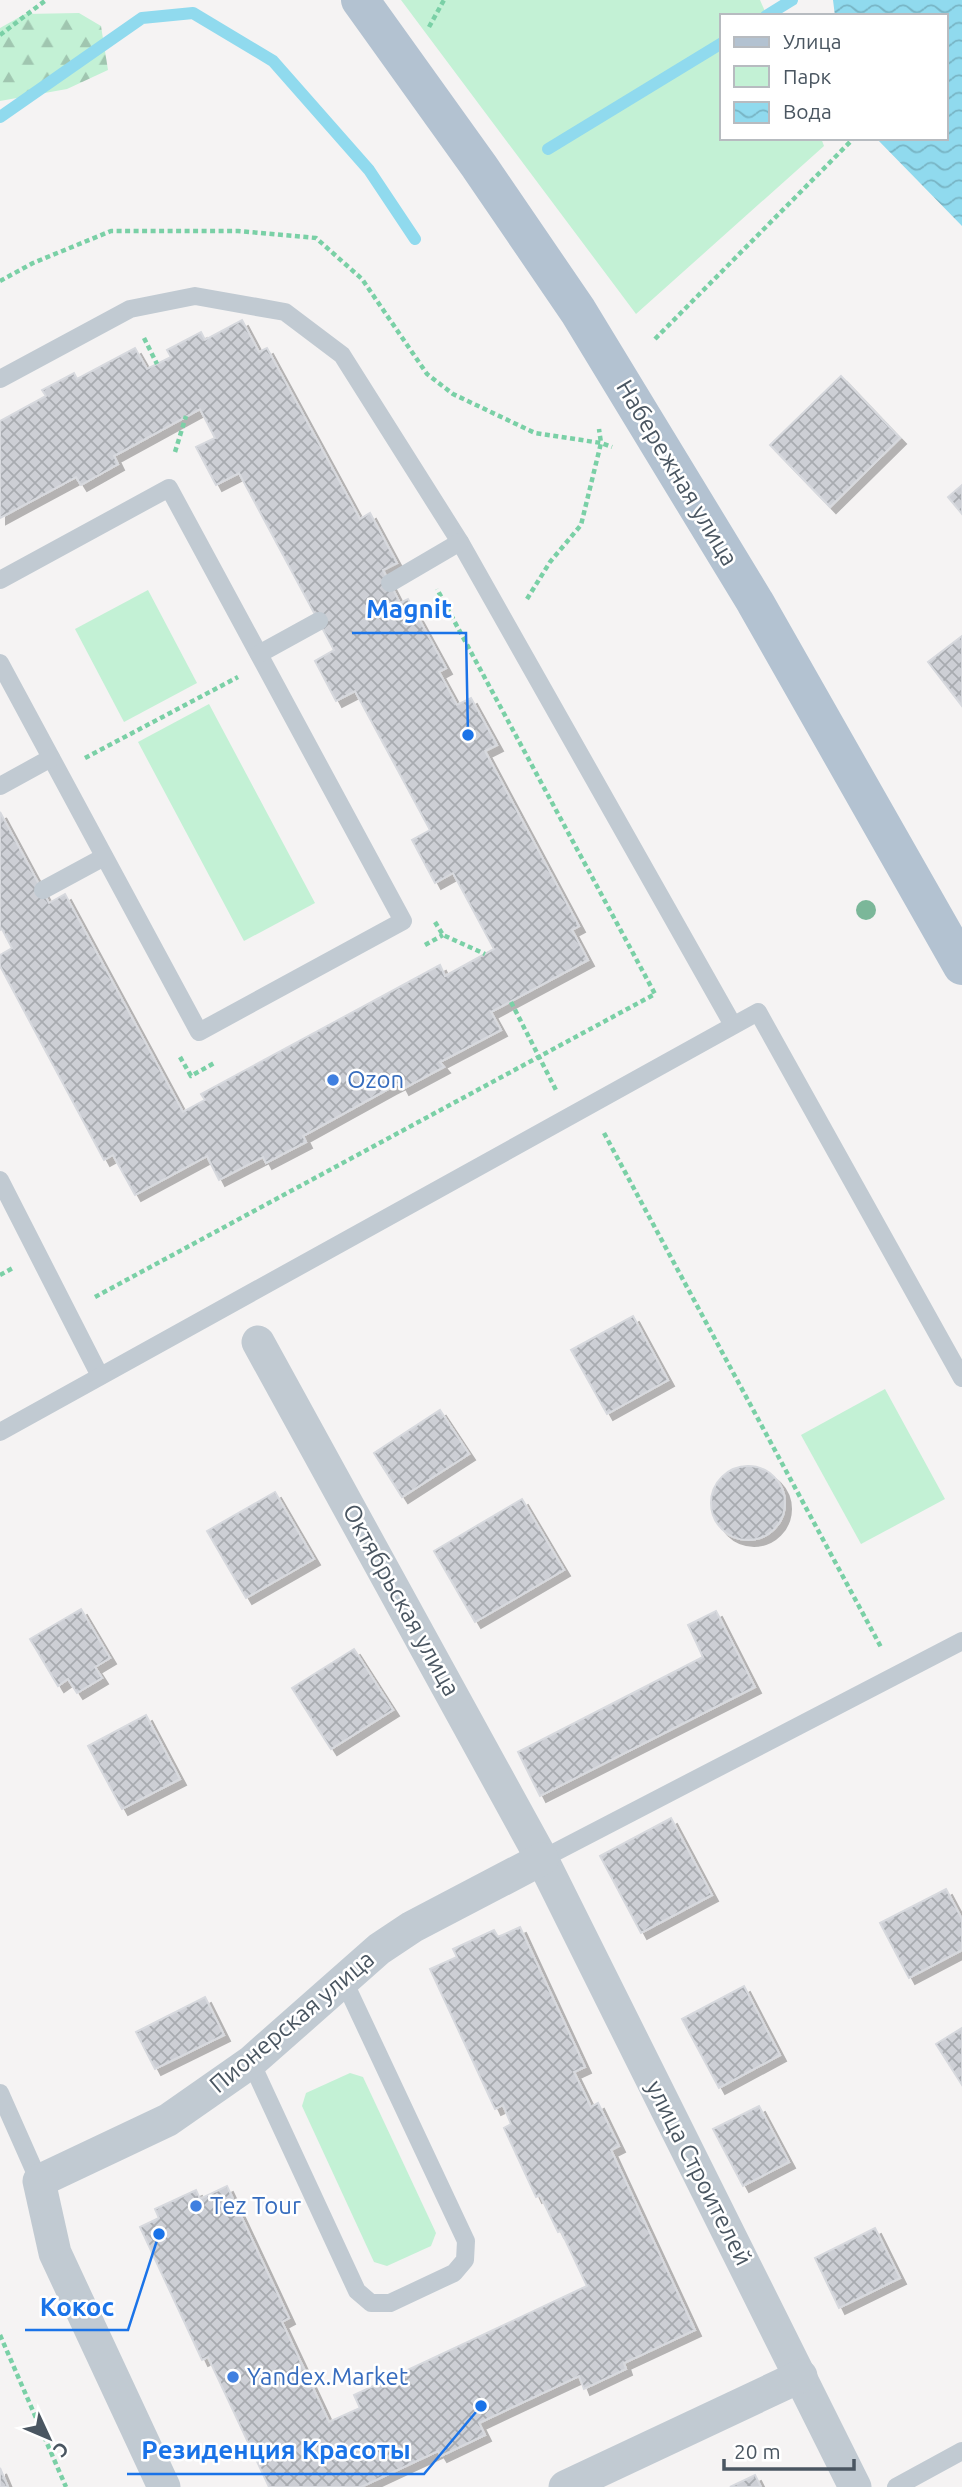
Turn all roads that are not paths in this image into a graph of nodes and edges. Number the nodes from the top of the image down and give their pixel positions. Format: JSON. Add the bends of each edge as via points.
{"nodes":[{"id":1,"x":360,"y":0,"type":"edge"},
{"id":2,"x":0,"y":379,"type":"edge"},
{"id":3,"x":460,"y":542,"type":"junction"},
{"id":4,"x":0,"y":580,"type":"edge"},
{"id":5,"x":390,"y":583,"type":"dead end"},
{"id":6,"x":319,"y":621,"type":"dead end"},
{"id":7,"x":261,"y":659,"type":"junction"},
{"id":8,"x":0,"y":663,"type":"edge"},
{"id":9,"x":55,"y":765,"type":"junction"},
{"id":10,"x":0,"y":786,"type":"edge"},
{"id":11,"x":104,"y":857,"type":"junction"},
{"id":12,"x":43,"y":890,"type":"dead end"},
{"id":13,"x":962,"y":966,"type":"edge"},
{"id":14,"x":733,"y":1026,"type":"junction"},
{"id":15,"x":0,"y":1180,"type":"edge"},
{"id":16,"x":258,"y":1342,"type":"dead end"},
{"id":17,"x":100,"y":1376,"type":"junction"},
{"id":18,"x":962,"y":1378,"type":"edge"},
{"id":19,"x":0,"y":1432,"type":"edge"},
{"id":20,"x":962,"y":1641,"type":"edge"},
{"id":21,"x":542,"y":1859,"type":"junction"},
{"id":22,"x":344,"y":1981,"type":"junction"},
{"id":23,"x":251,"y":2062,"type":"junction"},
{"id":24,"x":0,"y":2093,"type":"edge"},
{"id":25,"x":39,"y":2181,"type":"junction"},
{"id":26,"x":801,"y":2376,"type":"junction"},
{"id":27,"x":962,"y":2451,"type":"edge"},
{"id":28,"x":164,"y":2487,"type":"edge"},
{"id":29,"x":565,"y":2487,"type":"edge"},
{"id":30,"x":855,"y":2487,"type":"edge"},
{"id":31,"x":896,"y":2487,"type":"edge"}],
"edges":[{"from":1,"to":13,"type":"main road","name":"Набережная улица","via":[[578,311],[755,602]]},
{"from":2,"to":3,"type":"lane","via":[[130,309],[195,296],[285,312],[342,355]]},
{"from":3,"to":5,"type":"lane"},
{"from":3,"to":14,"type":"lane"},
{"from":4,"to":7,"type":"lane","via":[[169,488]]},
{"from":6,"to":7,"type":"lane"},
{"from":7,"to":11,"type":"lane","via":[[403,921],[199,1032]]},
{"from":8,"to":9,"type":"lane"},
{"from":9,"to":10,"type":"lane"},
{"from":9,"to":11,"type":"lane"},
{"from":11,"to":12,"type":"lane"},
{"from":14,"to":17,"type":"lane"},
{"from":14,"to":18,"type":"lane","via":[[758,1012]]},
{"from":15,"to":17,"type":"lane"},
{"from":16,"to":21,"type":"street","name":"Октябрьская улица"},
{"from":17,"to":19,"type":"lane"},
{"from":20,"to":21,"type":"lane"},
{"from":21,"to":22,"type":"street","name":"Пионерская улица","via":[[412,1927]]},
{"from":21,"to":26,"type":"street","name":"улица Строителей"},
{"from":22,"to":23,"type":"street","name":"Пионерская улица"},
{"from":22,"to":23,"type":"lane","via":[[466,2241],[465,2260],[454,2273],[390,2304],[371,2303],[357,2291]]},
{"from":23,"to":25,"type":"street","name":"Пионерская улица","via":[[168,2120]]},
{"from":24,"to":25,"type":"lane"},
{"from":25,"to":28,"type":"street","via":[[55,2253]]},
{"from":26,"to":29,"type":"street"},
{"from":26,"to":30,"type":"street","name":"улица Строителей"},
{"from":27,"to":31,"type":"lane"}]}
